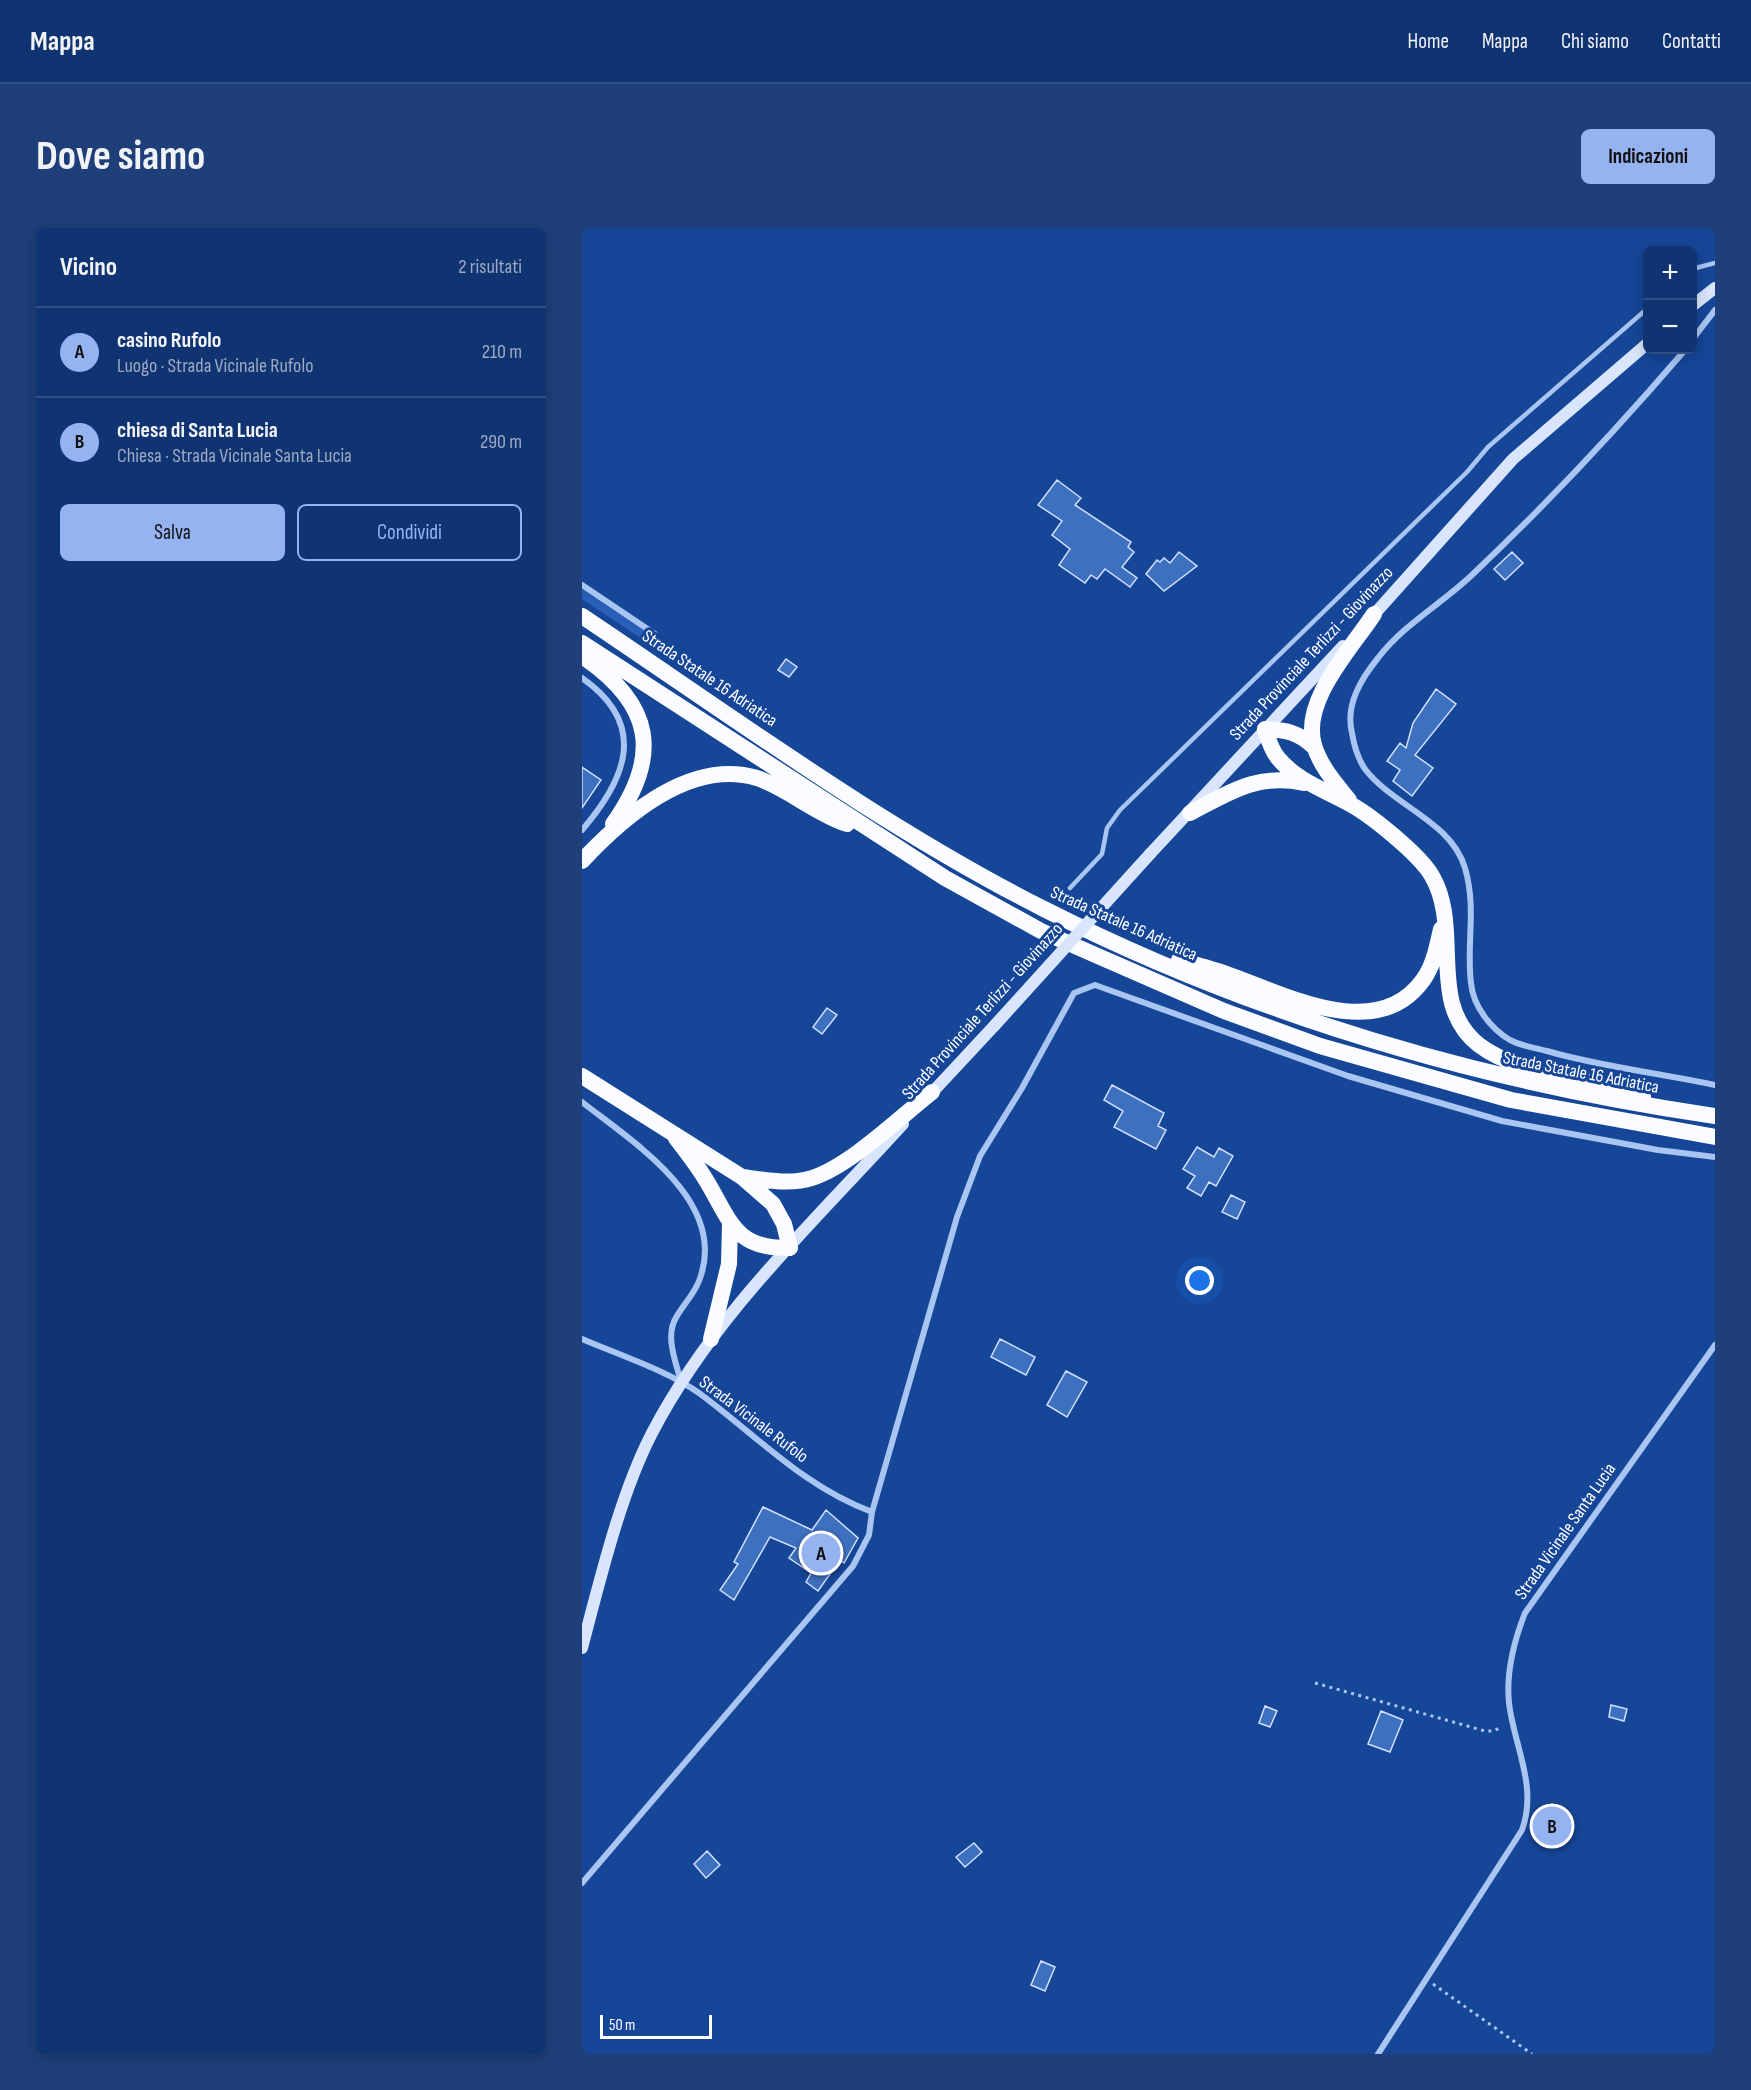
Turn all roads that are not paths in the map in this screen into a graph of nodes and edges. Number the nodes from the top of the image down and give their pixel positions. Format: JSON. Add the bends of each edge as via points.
{"nodes":[{"id":1,"x":1715,"y":263,"type":"edge"},
{"id":2,"x":1697,"y":268,"type":"edge"},
{"id":3,"x":1715,"y":288,"type":"edge"},
{"id":4,"x":1697,"y":302,"type":"edge"},
{"id":5,"x":1715,"y":310,"type":"edge"},
{"id":6,"x":1643,"y":311,"type":"edge"},
{"id":7,"x":1697,"y":333,"type":"edge"},
{"id":8,"x":1643,"y":347,"type":"edge"},
{"id":9,"x":1682,"y":354,"type":"edge"},
{"id":10,"x":582,"y":585,"type":"edge"},
{"id":11,"x":1374,"y":614,"type":"junction"},
{"id":12,"x":582,"y":616,"type":"edge"},
{"id":13,"x":655,"y":634,"type":"dead end"},
{"id":14,"x":582,"y":643,"type":"edge"},
{"id":15,"x":582,"y":656,"type":"edge"},
{"id":16,"x":582,"y":678,"type":"edge"},
{"id":17,"x":1264,"y":729,"type":"junction"},
{"id":18,"x":1314,"y":747,"type":"junction"},
{"id":19,"x":1311,"y":784,"type":"junction"},
{"id":20,"x":1353,"y":806,"type":"junction"},
{"id":21,"x":1190,"y":813,"type":"junction"},
{"id":22,"x":582,"y":830,"type":"edge"},
{"id":23,"x":869,"y":831,"type":"junction"},
{"id":24,"x":602,"y":839,"type":"junction"},
{"id":25,"x":582,"y":861,"type":"edge"},
{"id":26,"x":1070,"y":888,"type":"dead end"},
{"id":27,"x":1443,"y":922,"type":"junction"},
{"id":28,"x":1116,"y":943,"type":"junction"},
{"id":29,"x":582,"y":1076,"type":"edge"},
{"id":30,"x":1715,"y":1085,"type":"edge"},
{"id":31,"x":932,"y":1092,"type":"junction"},
{"id":32,"x":582,"y":1102,"type":"edge"},
{"id":33,"x":1677,"y":1111,"type":"junction"},
{"id":34,"x":1715,"y":1116,"type":"edge"},
{"id":35,"x":1715,"y":1137,"type":"edge"},
{"id":36,"x":676,"y":1138,"type":"junction"},
{"id":37,"x":1715,"y":1157,"type":"edge"},
{"id":38,"x":742,"y":1177,"type":"junction"},
{"id":39,"x":730,"y":1224,"type":"junction"},
{"id":40,"x":790,"y":1248,"type":"junction"},
{"id":41,"x":582,"y":1339,"type":"edge"},
{"id":42,"x":711,"y":1339,"type":"junction"},
{"id":43,"x":1715,"y":1345,"type":"edge"},
{"id":44,"x":681,"y":1383,"type":"junction"},
{"id":45,"x":872,"y":1512,"type":"junction"},
{"id":46,"x":582,"y":1648,"type":"edge"},
{"id":47,"x":582,"y":1883,"type":"edge"},
{"id":48,"x":1378,"y":2054,"type":"edge"}],
"edges":[{"from":1,"to":2,"type":"lane"},
{"from":3,"to":4,"type":"main road"},
{"from":5,"to":7,"type":"street"},
{"from":6,"to":26,"type":"lane","via":[[1488,447],[1467,472],[1120,810],[1107,828],[1102,854]]},
{"from":8,"to":11,"type":"main road","name":"Strada Provinciale Terlizzi - Giovinazzo","via":[[1513,459]]},
{"from":9,"to":30,"type":"street","via":[[1548,501],[1470,577],[1409,626],[1378,657],[1353,698],[1351,730],[1363,767],[1388,793],[1430,822],[1462,856],[1472,898],[1471,984],[1475,1001],[1496,1030],[1512,1041],[1573,1059]]},
{"from":10,"to":13,"type":"street"},
{"from":11,"to":17,"type":"main road","name":"Strada Provinciale Terlizzi - Giovinazzo"},
{"from":11,"to":18,"type":"highway","via":[[1321,693],[1311,727]]},
{"from":12,"to":28,"type":"highway","name":"Strada Statale 16 Adriatica","via":[[873,810],[1015,893]]},
{"from":14,"to":23,"type":"highway"},
{"from":15,"to":24,"type":"highway","via":[[616,682],[636,711],[643,732],[644,757],[631,798]]},
{"from":16,"to":22,"type":"street","via":[[614,710],[625,750],[614,788]]},
{"from":17,"to":18,"type":"highway","via":[[1301,735]]},
{"from":17,"to":19,"type":"highway","via":[[1276,756]]},
{"from":17,"to":21,"type":"main road","name":"Strada Provinciale Terlizzi - Giovinazzo"},
{"from":18,"to":20,"type":"highway","via":[[1327,773]]},
{"from":19,"to":20,"type":"highway"},
{"from":19,"to":21,"type":"highway","via":[[1266,779]]},
{"from":20,"to":27,"type":"highway","via":[[1426,865],[1439,891]]},
{"from":21,"to":31,"type":"main road","name":"Strada Provinciale Terlizzi - Giovinazzo","bridge":true},
{"from":23,"to":24,"type":"highway","via":[[825,817],[778,787],[732,774],[708,775],[678,786]]},
{"from":23,"to":35,"type":"highway","via":[[1041,931],[1224,1011],[1320,1047],[1511,1100]]},
{"from":24,"to":25,"type":"highway"},
{"from":27,"to":28,"type":"highway","via":[[1431,965],[1410,994],[1370,1010],[1341,1012],[1313,1006],[1223,972]]},
{"from":27,"to":33,"type":"highway","via":[[1451,1006],[1461,1028],[1480,1046],[1508,1062],[1621,1089]]},
{"from":28,"to":33,"type":"highway","name":"Strada Statale 16 Adriatica","via":[[1246,999],[1358,1037],[1545,1087]]},
{"from":29,"to":36,"type":"highway"},
{"from":31,"to":38,"type":"highway","via":[[841,1164],[811,1179],[768,1181]]},
{"from":31,"to":40,"type":"main road","name":"Strada Provinciale Terlizzi - Giovinazzo"},
{"from":32,"to":44,"type":"street","via":[[670,1174],[700,1222],[705,1242],[703,1268],[694,1292],[673,1321],[670,1335]]},
{"from":33,"to":34,"type":"highway","name":"Strada Statale 16 Adriatica"},
{"from":36,"to":38,"type":"highway"},
{"from":36,"to":39,"type":"highway","via":[[706,1178]]},
{"from":37,"to":45,"type":"street","via":[[1502,1121],[1348,1076],[1095,985],[1074,993],[980,1156],[957,1217]]},
{"from":38,"to":40,"type":"highway","via":[[772,1204],[784,1224]]},
{"from":39,"to":40,"type":"highway","via":[[754,1244]]},
{"from":39,"to":42,"type":"highway","via":[[729,1264]]},
{"from":40,"to":42,"type":"main road","name":"Strada Provinciale Terlizzi - Giovinazzo","via":[[754,1284]]},
{"from":41,"to":44,"type":"street","name":"Strada Vicinale Rufolo"},
{"from":42,"to":44,"type":"main road","name":"Strada Provinciale Terlizzi - Giovinazzo"},
{"from":43,"to":48,"type":"street","name":"Strada Vicinale Santa Lucia","via":[[1525,1613],[1516,1636],[1509,1703],[1526,1776],[1527,1815],[1522,1830]]},
{"from":44,"to":45,"type":"street","name":"Strada Vicinale Rufolo","via":[[698,1392],[791,1468],[852,1505]]},
{"from":44,"to":46,"type":"main road","name":"Strada Provinciale Terlizzi - Giovinazzo","via":[[651,1434],[625,1502]]},
{"from":45,"to":47,"type":"street","via":[[869,1535],[853,1566]]}]}
